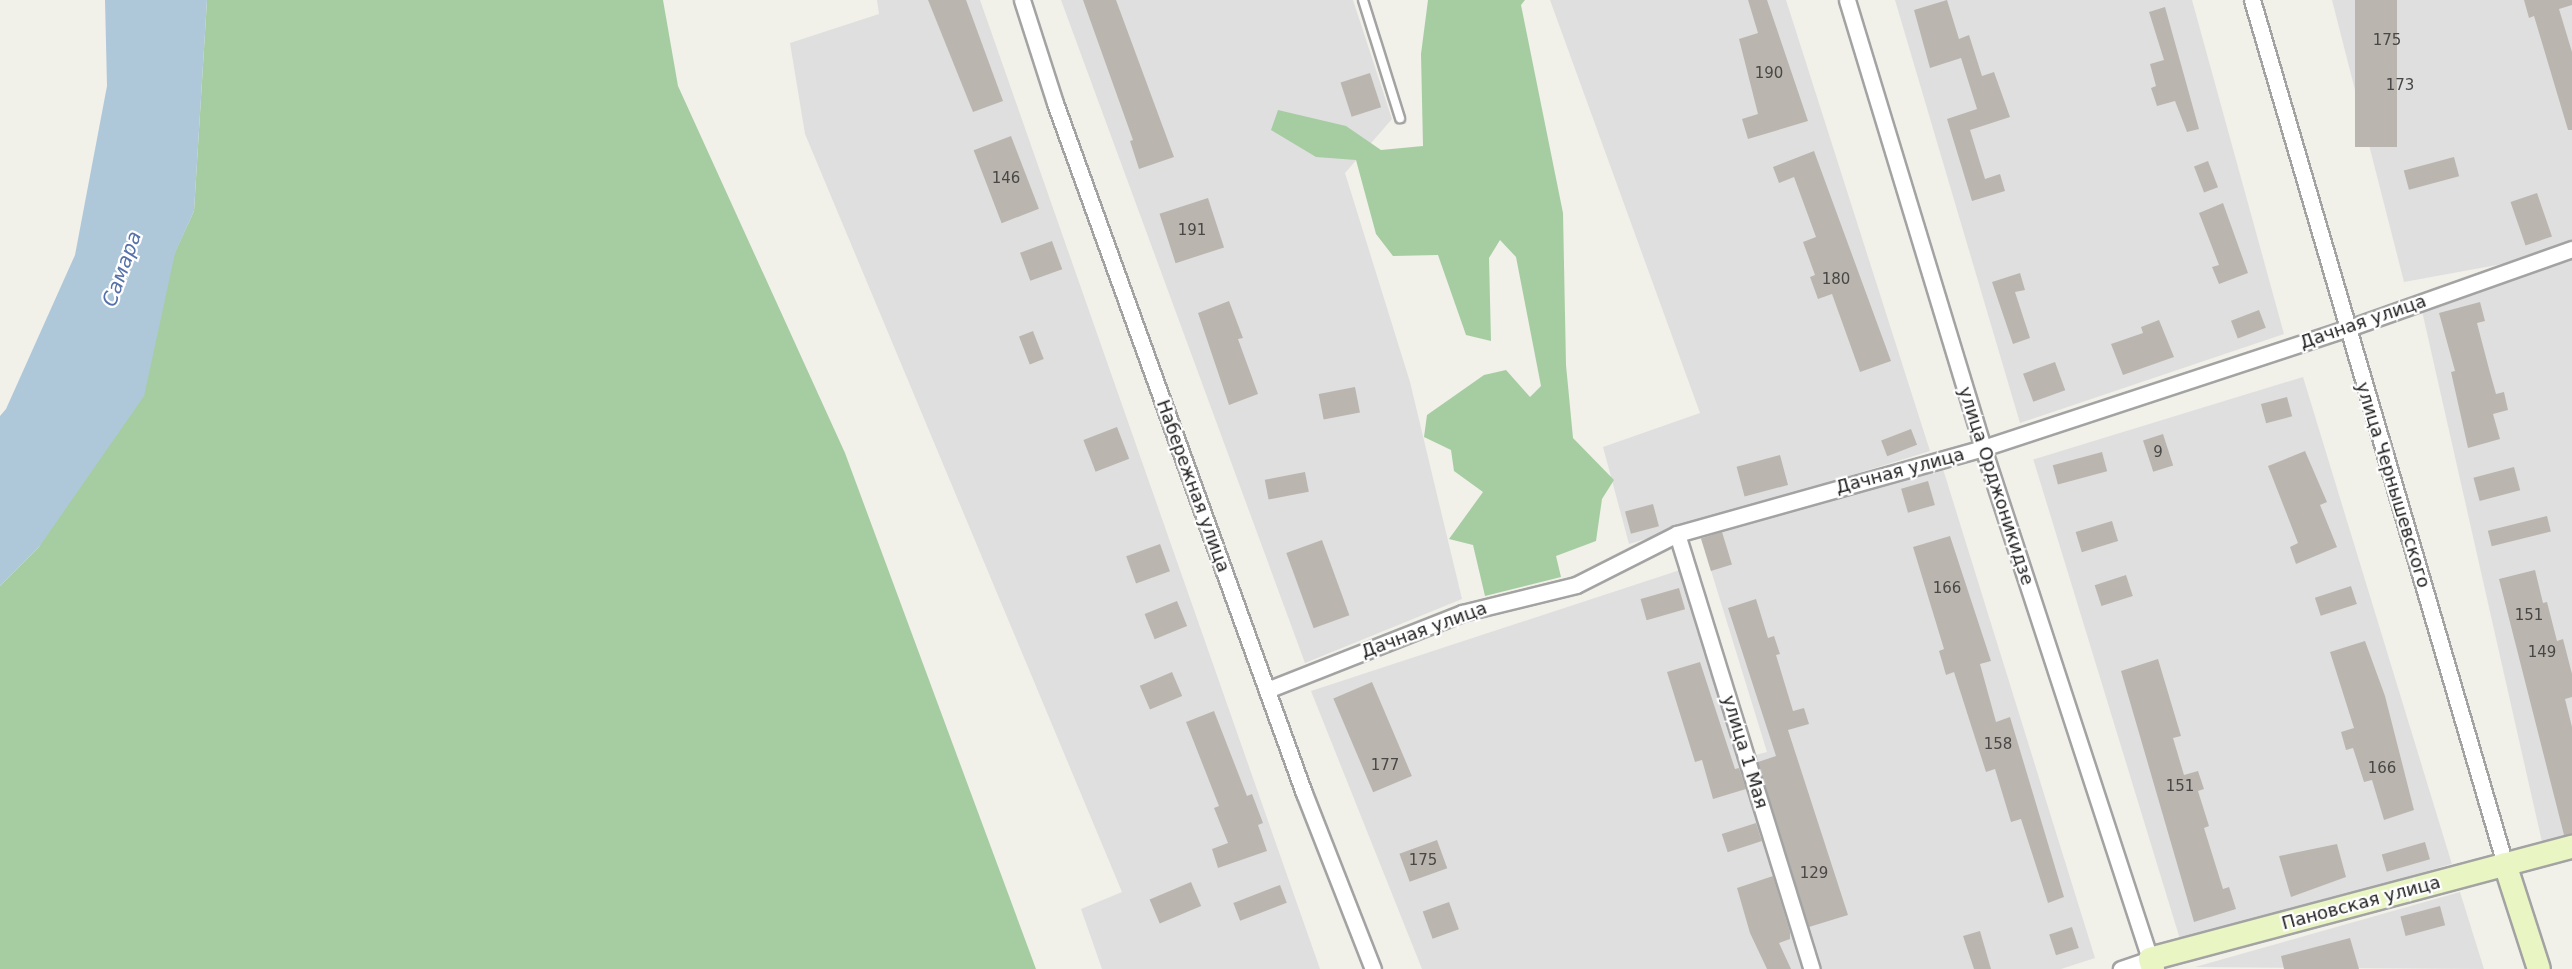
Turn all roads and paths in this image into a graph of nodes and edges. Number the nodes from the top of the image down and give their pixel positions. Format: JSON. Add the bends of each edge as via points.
{"nodes":[{"id":1,"x":1022,"y":0,"type":"edge"},
{"id":2,"x":1363,"y":0,"type":"edge"},
{"id":3,"x":1847,"y":0,"type":"edge"},
{"id":4,"x":2252,"y":0,"type":"edge"},
{"id":5,"x":1400,"y":118,"type":"dead end"},
{"id":6,"x":2572,"y":249,"type":"edge"},
{"id":7,"x":2346,"y":329,"type":"junction"},
{"id":8,"x":1983,"y":448,"type":"junction"},
{"id":9,"x":1677,"y":534,"type":"junction"},
{"id":10,"x":1267,"y":690,"type":"junction"},
{"id":11,"x":2572,"y":847,"type":"edge"},
{"id":12,"x":2505,"y":864,"type":"junction"},
{"id":13,"x":2151,"y":964,"type":"edge"},
{"id":14,"x":1374,"y":969,"type":"edge"},
{"id":15,"x":1812,"y":969,"type":"edge"},
{"id":16,"x":2121,"y":969,"type":"edge"},
{"id":17,"x":2539,"y":969,"type":"edge"}],
"edges":[{"from":1,"to":10,"type":"street","name":"Набережная улица","via":[[1055,103]]},
{"from":2,"to":5,"type":"lane"},
{"from":3,"to":8,"type":"street","name":"улица Орджоникидзе"},
{"from":4,"to":7,"type":"street","name":"улица Чернышевского"},
{"from":6,"to":7,"type":"street","name":"Дачная улица"},
{"from":7,"to":8,"type":"street","name":"Дачная улица"},
{"from":7,"to":12,"type":"street","name":"улица Чернышевского"},
{"from":8,"to":9,"type":"street","name":"Дачная улица"},
{"from":8,"to":13,"type":"street","name":"улица Орджоникидзе"},
{"from":9,"to":10,"type":"street","name":"Дачная улица","via":[[1576,585],[1462,613]]},
{"from":9,"to":15,"type":"street","name":"улица 1 Мая"},
{"from":10,"to":14,"type":"street","name":"Набережная улица"},
{"from":11,"to":12,"type":"main road","name":"Пановская улица"},
{"from":12,"to":13,"type":"main road","name":"Пановская улица"},
{"from":12,"to":17,"type":"main road","name":"улица Чернышевского"},
{"from":13,"to":16,"type":"street"}]}
